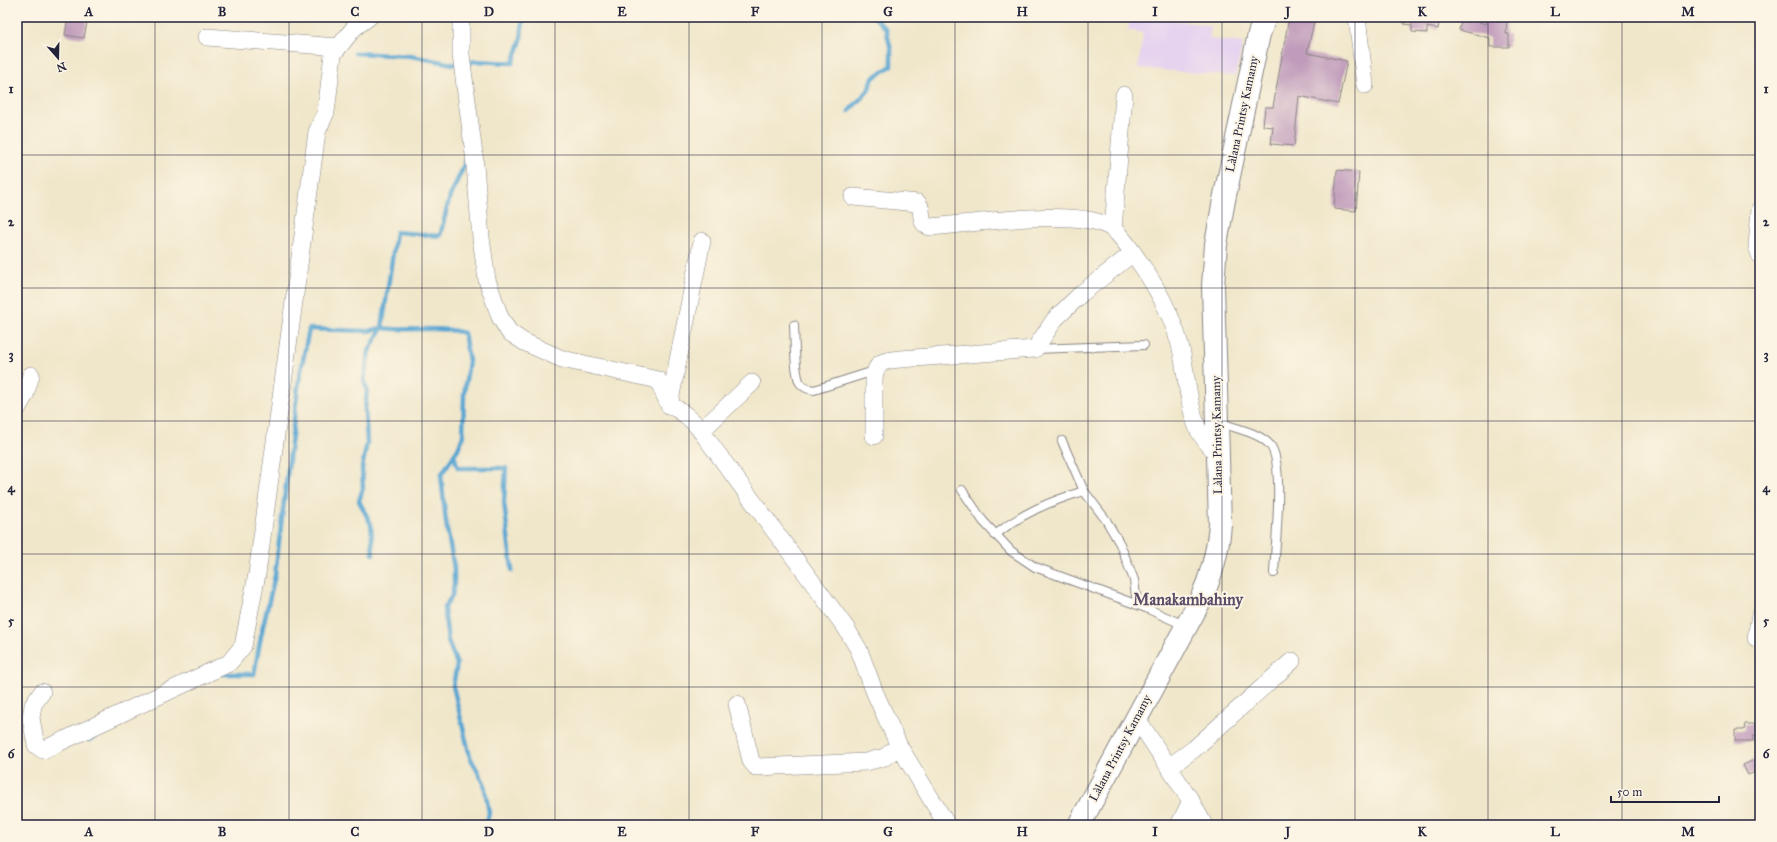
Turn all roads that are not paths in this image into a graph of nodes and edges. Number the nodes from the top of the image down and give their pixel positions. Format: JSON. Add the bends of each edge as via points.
{"nodes":[{"id":1,"x":369,"y":17,"type":"edge"},
{"id":2,"x":461,"y":17,"type":"edge"},
{"id":3,"x":1265,"y":17,"type":"edge"},
{"id":4,"x":1357,"y":17,"type":"edge"},
{"id":5,"x":207,"y":37,"type":"dead end"},
{"id":6,"x":338,"y":47,"type":"junction"},
{"id":7,"x":1365,"y":85,"type":"dead end"},
{"id":8,"x":1124,"y":95,"type":"dead end"},
{"id":9,"x":853,"y":197,"type":"dead end"},
{"id":10,"x":1760,"y":209,"type":"edge"},
{"id":11,"x":1113,"y":229,"type":"junction"},
{"id":12,"x":702,"y":241,"type":"dead end"},
{"id":13,"x":1133,"y":253,"type":"junction"},
{"id":14,"x":1760,"y":256,"type":"edge"},
{"id":15,"x":794,"y":325,"type":"dead end"},
{"id":16,"x":1144,"y":345,"type":"dead end"},
{"id":17,"x":1034,"y":349,"type":"junction"},
{"id":18,"x":874,"y":371,"type":"junction"},
{"id":19,"x":31,"y":375,"type":"dead end"},
{"id":20,"x":752,"y":383,"type":"dead end"},
{"id":21,"x":669,"y":405,"type":"junction"},
{"id":22,"x":17,"y":409,"type":"edge"},
{"id":23,"x":1217,"y":422,"type":"junction"},
{"id":24,"x":701,"y":431,"type":"junction"},
{"id":25,"x":874,"y":436,"type":"dead end"},
{"id":26,"x":1062,"y":441,"type":"dead end"},
{"id":27,"x":1218,"y":455,"type":"junction"},
{"id":28,"x":962,"y":490,"type":"dead end"},
{"id":29,"x":1084,"y":491,"type":"junction"},
{"id":30,"x":995,"y":534,"type":"junction"},
{"id":31,"x":1274,"y":573,"type":"dead end"},
{"id":32,"x":1137,"y":604,"type":"junction"},
{"id":33,"x":1760,"y":615,"type":"edge"},
{"id":34,"x":1187,"y":626,"type":"junction"},
{"id":35,"x":1756,"y":638,"type":"dead end"},
{"id":36,"x":1292,"y":661,"type":"dead end"},
{"id":37,"x":42,"y":692,"type":"dead end"},
{"id":38,"x":737,"y":704,"type":"dead end"},
{"id":39,"x":1136,"y":717,"type":"junction"},
{"id":40,"x":899,"y":746,"type":"junction"},
{"id":41,"x":1169,"y":768,"type":"junction"},
{"id":42,"x":1191,"y":801,"type":"junction"},
{"id":43,"x":947,"y":825,"type":"edge"},
{"id":44,"x":1079,"y":825,"type":"edge"},
{"id":45,"x":1179,"y":825,"type":"edge"},
{"id":46,"x":1204,"y":825,"type":"edge"}],
"edges":[{"from":1,"to":6,"type":"street","via":[[354,28]]},
{"from":2,"to":21,"type":"street","via":[[462,65],[474,154],[481,238],[487,280],[500,317],[509,332],[524,342],[562,359],[658,380]]},
{"from":3,"to":23,"type":"street","name":"Làlana Printsy Kamamy","via":[[1225,192],[1216,244],[1213,286]]},
{"from":4,"to":7,"type":"street"},
{"from":5,"to":6,"type":"street"},
{"from":6,"to":37,"type":"street","via":[[333,54],[326,112],[317,132],[257,574],[243,646],[229,663],[43,750],[36,745],[31,718],[33,705]]},
{"from":8,"to":11,"type":"street"},
{"from":9,"to":11,"type":"street","via":[[918,203],[922,208],[923,224],[931,228],[1038,217],[1086,219]]},
{"from":10,"to":14,"type":"street","via":[[1757,246]]},
{"from":11,"to":13,"type":"street"},
{"from":12,"to":21,"type":"street"},
{"from":13,"to":17,"type":"street","via":[[1082,293],[1055,319]]},
{"from":13,"to":27,"type":"street","via":[[1151,279],[1172,321],[1179,340],[1198,429]]},
{"from":15,"to":18,"type":"lane","via":[[798,374],[806,389],[814,390]]},
{"from":16,"to":17,"type":"lane"},
{"from":17,"to":18,"type":"street","via":[[886,360]]},
{"from":18,"to":25,"type":"street"},
{"from":19,"to":22,"type":"street"},
{"from":20,"to":24,"type":"street"},
{"from":21,"to":24,"type":"street","via":[[679,409]]},
{"from":23,"to":27,"type":"street","name":"Làlana Printsy Kamamy"},
{"from":23,"to":31,"type":"lane","via":[[1256,435],[1271,446],[1277,460]]},
{"from":24,"to":40,"type":"street","via":[[846,628],[859,650]]},
{"from":26,"to":29,"type":"lane"},
{"from":27,"to":34,"type":"street","name":"Làlana Printsy Kamamy","via":[[1218,545],[1208,583]]},
{"from":28,"to":30,"type":"lane"},
{"from":29,"to":30,"type":"lane","via":[[1034,509]]},
{"from":29,"to":32,"type":"lane","via":[[1120,544],[1134,580]]},
{"from":30,"to":32,"type":"lane","via":[[1011,551],[1035,567]]},
{"from":32,"to":34,"type":"lane"},
{"from":33,"to":35,"type":"street"},
{"from":34,"to":39,"type":"street","name":"Làlana Printsy Kamamy"},
{"from":36,"to":41,"type":"street","via":[[1194,749]]},
{"from":38,"to":40,"type":"street","via":[[751,761],[756,767],[866,762],[885,757]]},
{"from":39,"to":41,"type":"street"},
{"from":39,"to":44,"type":"street","name":"Làlana Printsy Kamamy"},
{"from":40,"to":43,"type":"street"},
{"from":41,"to":42,"type":"street"},
{"from":42,"to":45,"type":"street"},
{"from":42,"to":46,"type":"street"}]}
